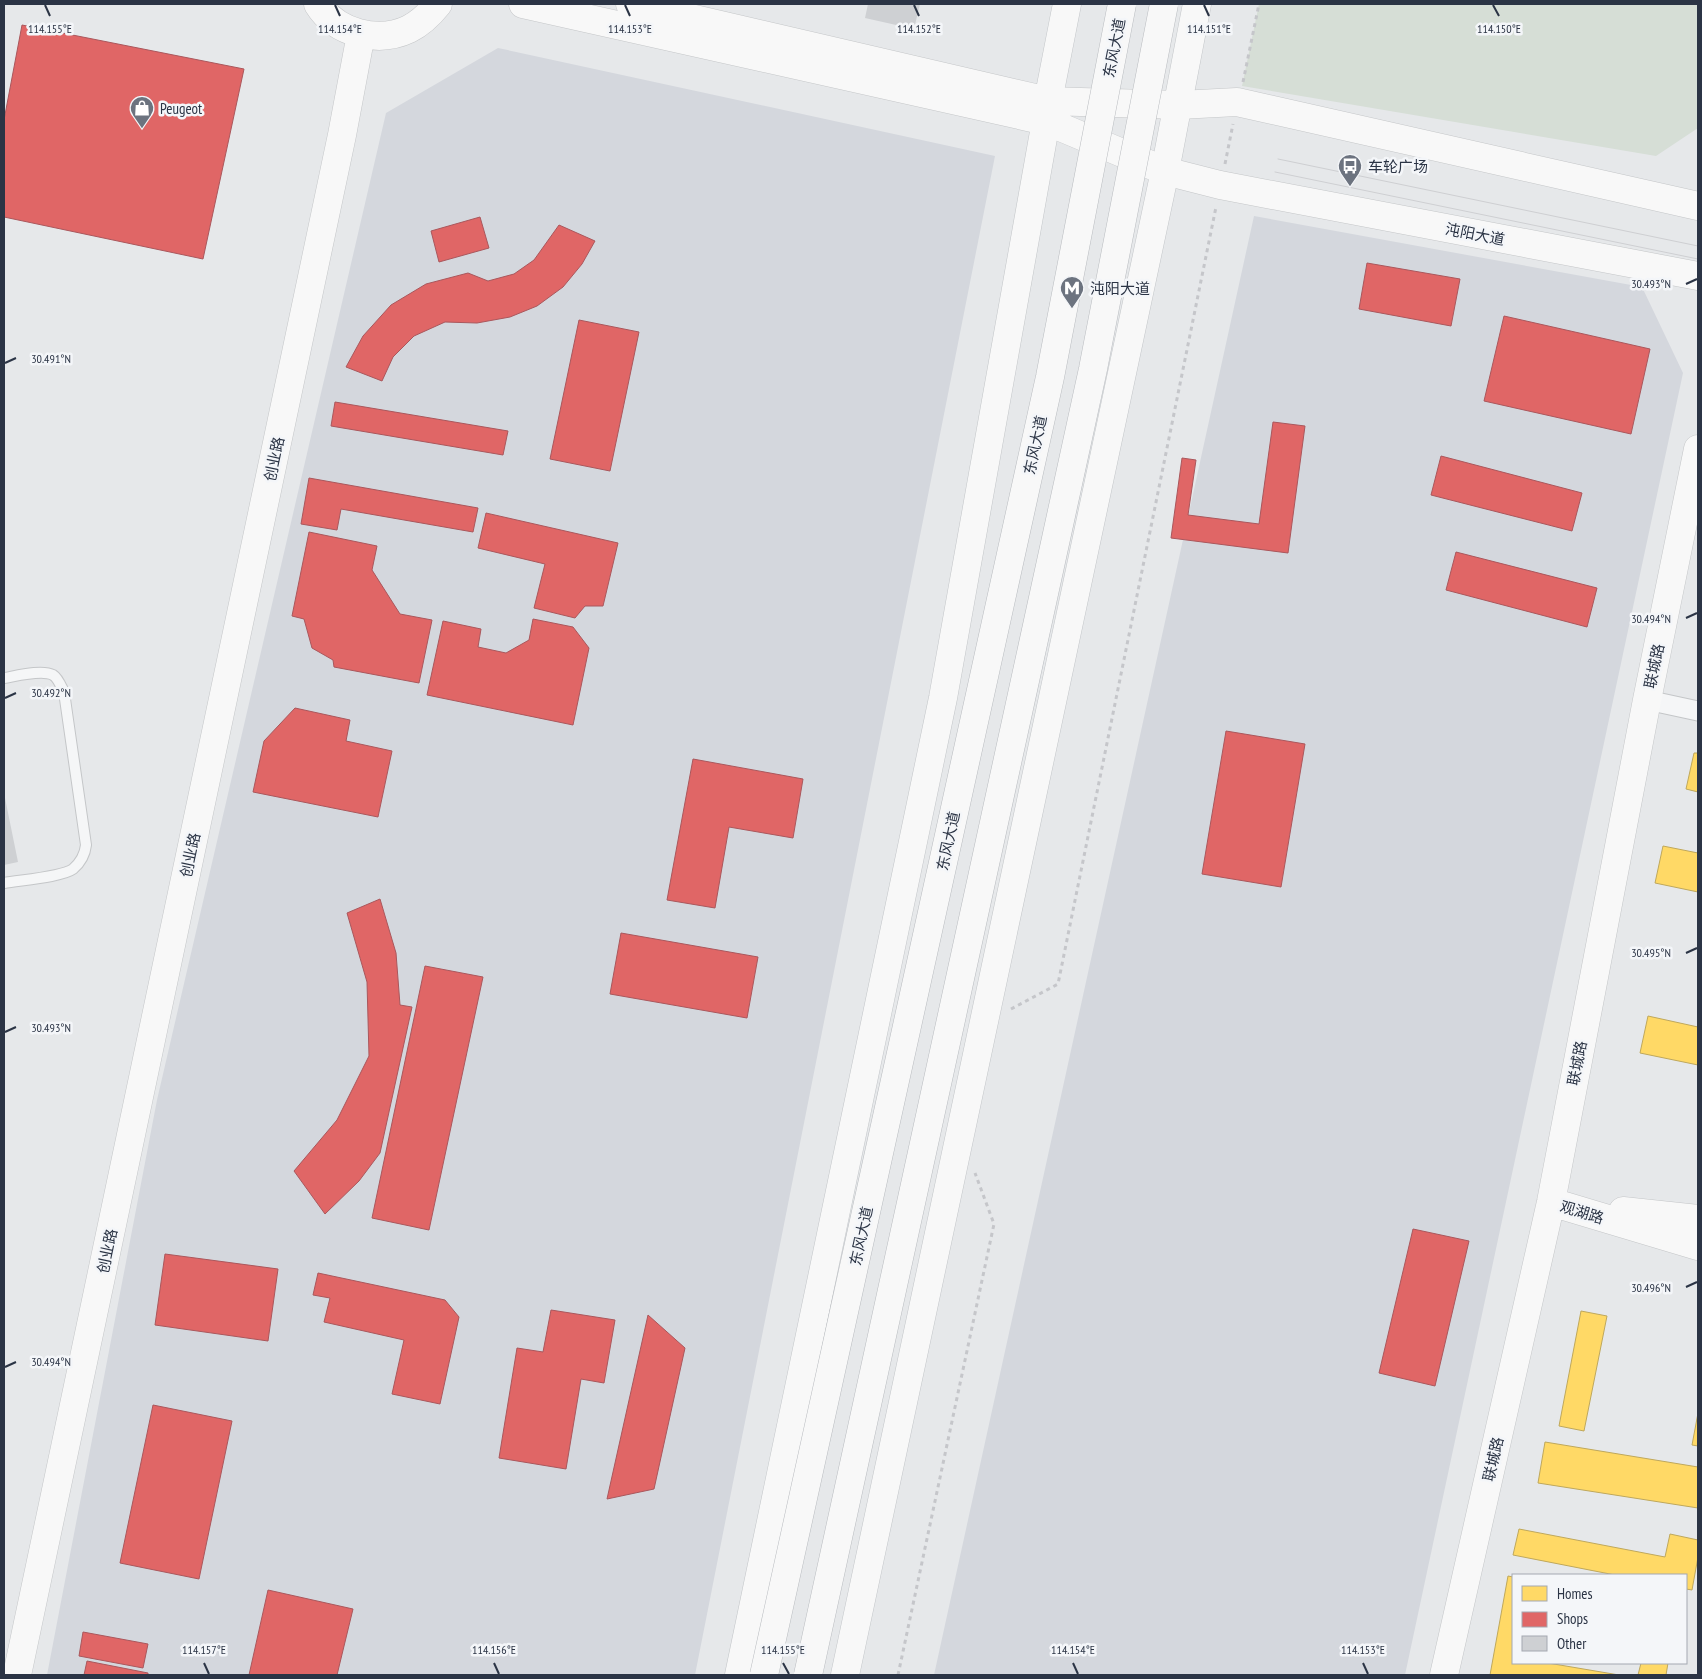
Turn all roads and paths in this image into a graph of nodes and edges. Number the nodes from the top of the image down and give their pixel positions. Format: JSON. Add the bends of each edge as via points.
{"nodes":[{"id":1,"x":318,"y":4,"type":"edge"},
{"id":2,"x":438,"y":4,"type":"edge"},
{"id":3,"x":523,"y":4,"type":"edge"},
{"id":4,"x":630,"y":4,"type":"edge"},
{"id":5,"x":1067,"y":4,"type":"edge"},
{"id":6,"x":1122,"y":4,"type":"edge"},
{"id":7,"x":1164,"y":4,"type":"edge"},
{"id":8,"x":1196,"y":4,"type":"edge"},
{"id":9,"x":1259,"y":4,"type":"edge"},
{"id":10,"x":361,"y":34,"type":"junction"},
{"id":11,"x":1237,"y":102,"type":"junction"},
{"id":12,"x":1179,"y":105,"type":"junction"},
{"id":13,"x":1047,"y":110,"type":"junction"},
{"id":14,"x":1165,"y":171,"type":"junction"},
{"id":15,"x":1220,"y":185,"type":"junction"},
{"id":16,"x":1698,"y":206,"type":"edge"},
{"id":17,"x":1698,"y":276,"type":"edge"},
{"id":18,"x":1698,"y":449,"type":"edge"},
{"id":19,"x":4,"y":678,"type":"edge"},
{"id":20,"x":1647,"y":700,"type":"junction"},
{"id":21,"x":1698,"y":711,"type":"edge"},
{"id":22,"x":4,"y":883,"type":"edge"},
{"id":23,"x":1010,"y":1009,"type":"dead end"},
{"id":24,"x":973,"y":1168,"type":"dead end"},
{"id":25,"x":1551,"y":1202,"type":"junction"},
{"id":26,"x":1698,"y":1219,"type":"edge"},
{"id":27,"x":1698,"y":1246,"type":"edge"},
{"id":28,"x":17,"y":1675,"type":"edge"},
{"id":29,"x":739,"y":1675,"type":"edge"},
{"id":30,"x":764,"y":1675,"type":"edge"},
{"id":31,"x":808,"y":1675,"type":"edge"},
{"id":32,"x":845,"y":1675,"type":"edge"},
{"id":33,"x":898,"y":1675,"type":"edge"},
{"id":34,"x":1444,"y":1675,"type":"edge"}],
"edges":[{"from":1,"to":10,"type":"main road","via":[[340,25]]},
{"from":2,"to":10,"type":"main road","via":[[428,17],[408,30],[385,36]]},
{"from":3,"to":13,"type":"main road"},
{"from":4,"to":13,"type":"main road"},
{"from":5,"to":13,"type":"main road"},
{"from":6,"to":30,"type":"main road","name":"东风大道","bridge":true,"via":[[1050,377]]},
{"from":7,"to":31,"type":"main road","bridge":true,"via":[[1093,369]]},
{"from":8,"to":12,"type":"main road"},
{"from":9,"to":11,"type":"path"},
{"from":10,"to":28,"type":"main road","name":"创业路"},
{"from":11,"to":12,"type":"main road"},
{"from":11,"to":15,"type":"path"},
{"from":11,"to":16,"type":"main road"},
{"from":12,"to":13,"type":"main road"},
{"from":12,"to":14,"type":"main road"},
{"from":13,"to":14,"type":"main road","name":"沌阳大道"},
{"from":13,"to":29,"type":"main road","via":[[943,698]]},
{"from":14,"to":15,"type":"main road","name":"沌阳大道"},
{"from":14,"to":32,"type":"main road"},
{"from":15,"to":17,"type":"main road","name":"沌阳大道"},
{"from":15,"to":23,"type":"path","via":[[1058,984]]},
{"from":18,"to":20,"type":"main road","name":"联城路"},
{"from":19,"to":22,"type":"lane","via":[[46,673],[54,675],[60,683],[64,692],[86,845],[80,860],[64,873]]},
{"from":20,"to":21,"type":"street"},
{"from":20,"to":25,"type":"main road","name":"联城路"},
{"from":24,"to":33,"type":"path","via":[[994,1224]]},
{"from":25,"to":26,"type":"main road","name":"观湖路"},
{"from":25,"to":27,"type":"main road","name":"观湖路"},
{"from":25,"to":34,"type":"main road","name":"联城路"}]}
